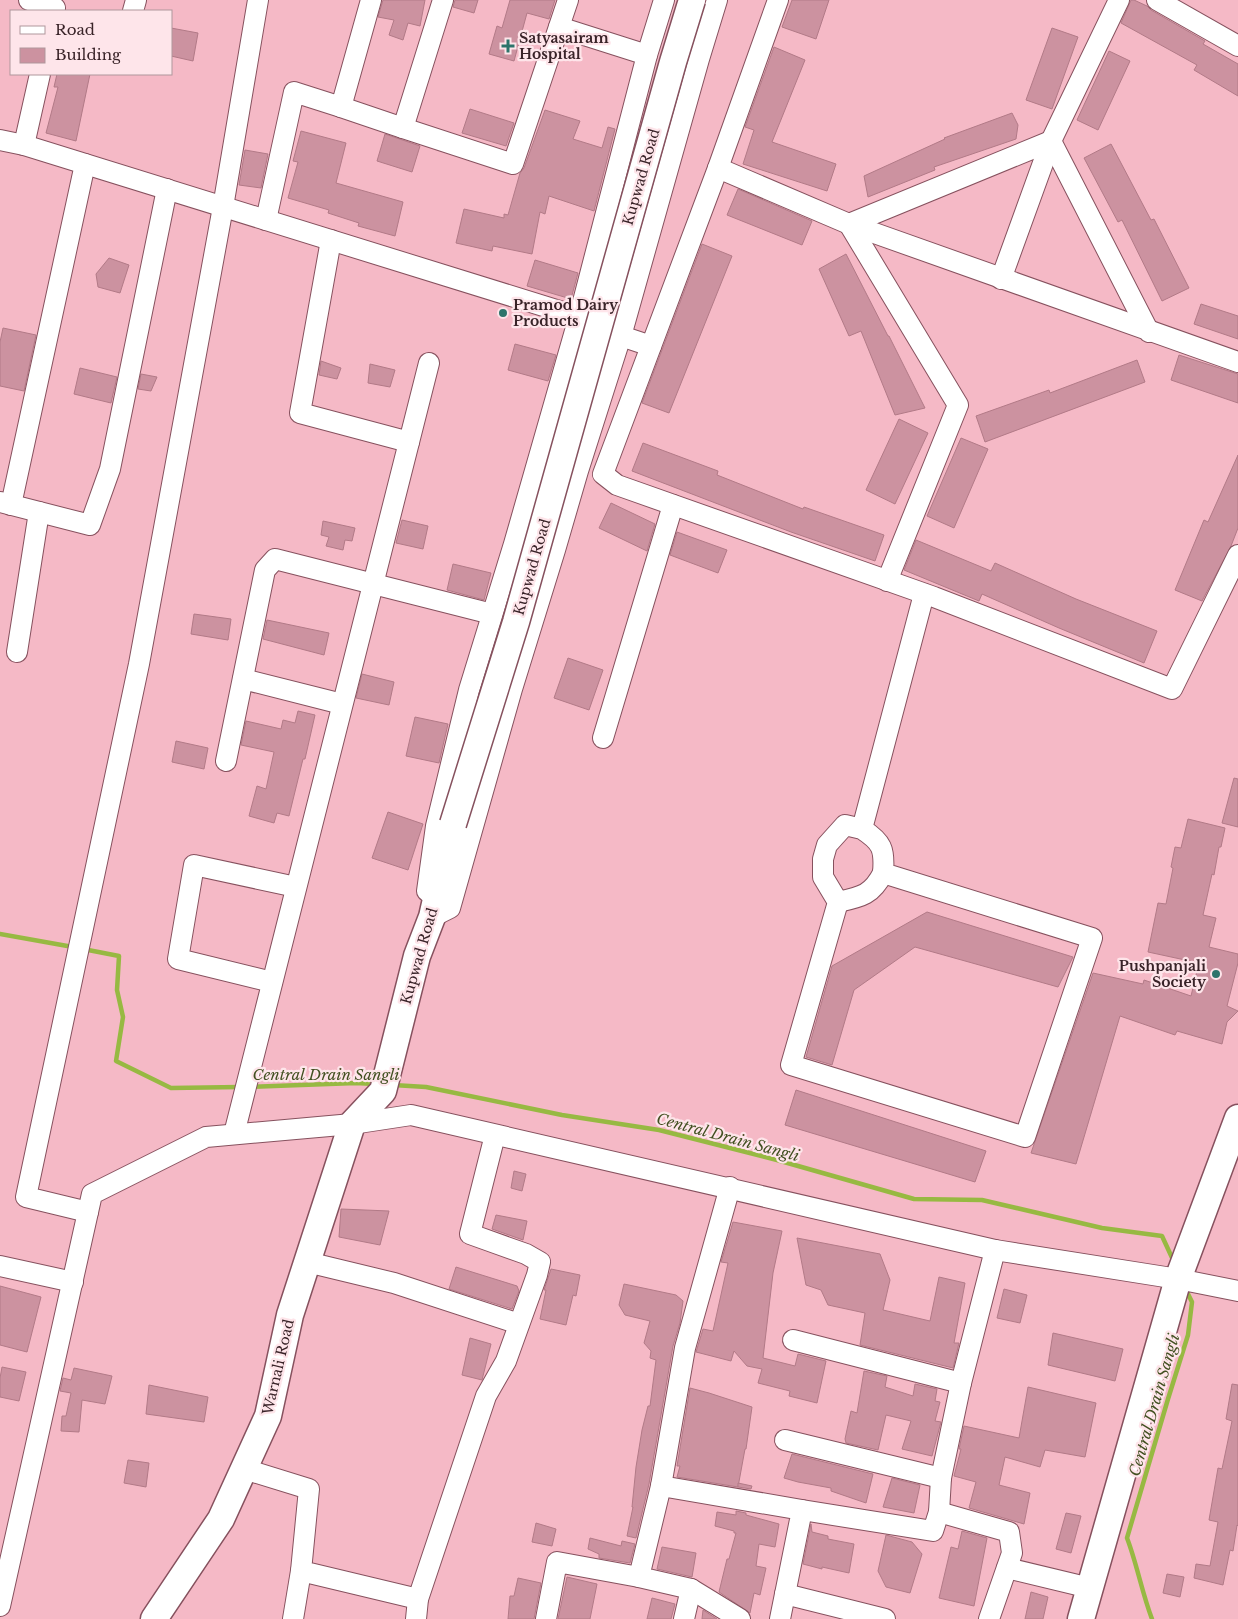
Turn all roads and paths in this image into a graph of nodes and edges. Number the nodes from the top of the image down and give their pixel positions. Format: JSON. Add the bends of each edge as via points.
{"nodes":[{"id":1,"x":29,"y":0,"type":"edge"},
{"id":2,"x":258,"y":0,"type":"edge"},
{"id":3,"x":371,"y":0,"type":"edge"},
{"id":4,"x":443,"y":0,"type":"edge"},
{"id":5,"x":568,"y":0,"type":"edge"},
{"id":6,"x":664,"y":0,"type":"edge"},
{"id":7,"x":692,"y":0,"type":"edge"},
{"id":8,"x":717,"y":0,"type":"edge"},
{"id":9,"x":778,"y":0,"type":"edge"},
{"id":10,"x":1120,"y":0,"type":"edge"},
{"id":11,"x":1157,"y":0,"type":"edge"},
{"id":12,"x":59,"y":10,"type":"edge"},
{"id":13,"x":559,"y":27,"type":"junction"},
{"id":14,"x":1238,"y":46,"type":"edge"},
{"id":15,"x":647,"y":55,"type":"junction"},
{"id":16,"x":40,"y":75,"type":"edge"},
{"id":17,"x":341,"y":107,"type":"junction"},
{"id":18,"x":403,"y":128,"type":"junction"},
{"id":19,"x":0,"y":140,"type":"edge"},
{"id":20,"x":1051,"y":141,"type":"junction"},
{"id":21,"x":24,"y":145,"type":"junction"},
{"id":22,"x":85,"y":164,"type":"junction"},
{"id":23,"x":718,"y":168,"type":"junction"},
{"id":24,"x":167,"y":189,"type":"junction"},
{"id":25,"x":223,"y":207,"type":"junction"},
{"id":26,"x":266,"y":220,"type":"junction"},
{"id":27,"x":849,"y":224,"type":"junction"},
{"id":28,"x":330,"y":240,"type":"junction"},
{"id":29,"x":1001,"y":279,"type":"junction"},
{"id":30,"x":579,"y":317,"type":"junction"},
{"id":31,"x":1149,"y":332,"type":"junction"},
{"id":32,"x":621,"y":336,"type":"junction"},
{"id":33,"x":651,"y":346,"type":"junction"},
{"id":34,"x":1238,"y":362,"type":"edge"},
{"id":35,"x":429,"y":363,"type":"dead end"},
{"id":36,"x":409,"y":442,"type":"junction"},
{"id":37,"x":578,"y":471,"type":"junction"},
{"id":38,"x":603,"y":474,"type":"junction"},
{"id":39,"x":6,"y":503,"type":"edge"},
{"id":40,"x":673,"y":505,"type":"junction"},
{"id":41,"x":39,"y":512,"type":"junction"},
{"id":42,"x":1238,"y":555,"type":"edge"},
{"id":43,"x":887,"y":581,"type":"junction"},
{"id":44,"x":373,"y":584,"type":"junction"},
{"id":45,"x":924,"y":594,"type":"junction"},
{"id":46,"x":492,"y":614,"type":"junction"},
{"id":47,"x":17,"y":652,"type":"dead end"},
{"id":48,"x":243,"y":679,"type":"junction"},
{"id":49,"x":342,"y":704,"type":"junction"},
{"id":50,"x":603,"y":738,"type":"dead end"},
{"id":51,"x":226,"y":761,"type":"dead end"},
{"id":52,"x":862,"y":829,"type":"junction"},
{"id":53,"x":883,"y":873,"type":"junction"},
{"id":54,"x":296,"y":887,"type":"junction"},
{"id":55,"x":838,"y":902,"type":"junction"},
{"id":56,"x":432,"y":917,"type":"junction"},
{"id":57,"x":418,"y":956,"type":"junction"},
{"id":58,"x":272,"y":982,"type":"junction"},
{"id":59,"x":1238,"y":1118,"type":"edge"},
{"id":60,"x":352,"y":1124,"type":"junction"},
{"id":61,"x":234,"y":1134,"type":"junction"},
{"id":62,"x":495,"y":1135,"type":"junction"},
{"id":63,"x":730,"y":1187,"type":"junction"},
{"id":64,"x":88,"y":1212,"type":"junction"},
{"id":65,"x":995,"y":1250,"type":"junction"},
{"id":66,"x":307,"y":1262,"type":"junction"},
{"id":67,"x":0,"y":1266,"type":"edge"},
{"id":68,"x":1178,"y":1279,"type":"junction"},
{"id":69,"x":72,"y":1282,"type":"junction"},
{"id":70,"x":1238,"y":1291,"type":"edge"},
{"id":71,"x":519,"y":1324,"type":"junction"},
{"id":72,"x":793,"y":1340,"type":"dead end"},
{"id":73,"x":961,"y":1383,"type":"junction"},
{"id":74,"x":785,"y":1440,"type":"dead end"},
{"id":75,"x":244,"y":1468,"type":"junction"},
{"id":76,"x":941,"y":1478,"type":"junction"},
{"id":77,"x":661,"y":1486,"type":"junction"},
{"id":78,"x":802,"y":1510,"type":"junction"},
{"id":79,"x":939,"y":1512,"type":"junction"},
{"id":80,"x":1007,"y":1568,"type":"junction"},
{"id":81,"x":301,"y":1571,"type":"junction"},
{"id":82,"x":639,"y":1577,"type":"junction"},
{"id":83,"x":1090,"y":1588,"type":"junction"},
{"id":84,"x":691,"y":1589,"type":"junction"},
{"id":85,"x":785,"y":1594,"type":"junction"},
{"id":86,"x":0,"y":1606,"type":"edge"},
{"id":87,"x":417,"y":1609,"type":"edge"},
{"id":88,"x":850,"y":1614,"type":"edge"},
{"id":89,"x":154,"y":1619,"type":"edge"},
{"id":90,"x":293,"y":1619,"type":"edge"},
{"id":91,"x":546,"y":1619,"type":"edge"},
{"id":92,"x":684,"y":1619,"type":"edge"},
{"id":93,"x":740,"y":1619,"type":"edge"},
{"id":94,"x":780,"y":1619,"type":"edge"},
{"id":95,"x":885,"y":1619,"type":"edge"},
{"id":96,"x":989,"y":1619,"type":"edge"},
{"id":97,"x":1081,"y":1619,"type":"edge"}],
"edges":[{"from":1,"to":12,"type":"street"},
{"from":2,"to":25,"type":"street"},
{"from":3,"to":17,"type":"street"},
{"from":4,"to":18,"type":"street"},
{"from":5,"to":13,"type":"street"},
{"from":6,"to":15,"type":"street"},
{"from":7,"to":56,"type":"main road","name":"Kupwad Road","bridge":true,"via":[[519,612],[453,824]]},
{"from":8,"to":32,"type":"street"},
{"from":9,"to":23,"type":"street"},
{"from":10,"to":20,"type":"street"},
{"from":11,"to":14,"type":"street"},
{"from":13,"to":15,"type":"street"},
{"from":13,"to":18,"type":"street","via":[[513,164]]},
{"from":15,"to":30,"type":"street"},
{"from":16,"to":21,"type":"street"},
{"from":17,"to":18,"type":"street"},
{"from":17,"to":26,"type":"street","via":[[294,92]]},
{"from":19,"to":21,"type":"street"},
{"from":20,"to":27,"type":"street"},
{"from":20,"to":29,"type":"street"},
{"from":20,"to":31,"type":"street"},
{"from":21,"to":22,"type":"street"},
{"from":22,"to":24,"type":"street"},
{"from":22,"to":39,"type":"street"},
{"from":23,"to":27,"type":"street"},
{"from":23,"to":33,"type":"street"},
{"from":24,"to":25,"type":"street"},
{"from":24,"to":41,"type":"street","via":[[110,469],[90,524]]},
{"from":25,"to":26,"type":"street"},
{"from":25,"to":64,"type":"street","via":[[139,664],[26,1197]]},
{"from":26,"to":28,"type":"street"},
{"from":27,"to":29,"type":"street"},
{"from":27,"to":43,"type":"street","via":[[958,406]]},
{"from":28,"to":30,"type":"street"},
{"from":28,"to":36,"type":"street","via":[[300,413]]},
{"from":29,"to":31,"type":"street"},
{"from":30,"to":32,"type":"street"},
{"from":30,"to":46,"type":"street"},
{"from":31,"to":34,"type":"street"},
{"from":32,"to":33,"type":"street"},
{"from":32,"to":37,"type":"street"},
{"from":33,"to":38,"type":"street"},
{"from":35,"to":36,"type":"street"},
{"from":36,"to":44,"type":"street"},
{"from":37,"to":38,"type":"street"},
{"from":37,"to":56,"type":"street","via":[[450,908]]},
{"from":38,"to":40,"type":"street","via":[[617,485]]},
{"from":39,"to":41,"type":"street"},
{"from":40,"to":43,"type":"street"},
{"from":40,"to":50,"type":"street"},
{"from":41,"to":47,"type":"street"},
{"from":42,"to":45,"type":"street","via":[[1172,689]]},
{"from":43,"to":45,"type":"street"},
{"from":44,"to":46,"type":"street"},
{"from":44,"to":48,"type":"street","via":[[275,559],[265,570]]},
{"from":44,"to":49,"type":"street"},
{"from":45,"to":52,"type":"street"},
{"from":46,"to":57,"type":"street","via":[[469,690],[436,826]]},
{"from":48,"to":49,"type":"street"},
{"from":48,"to":51,"type":"street"},
{"from":49,"to":54,"type":"street"},
{"from":52,"to":53,"type":"street","via":[[876,838],[885,855]]},
{"from":52,"to":55,"type":"street","via":[[845,825],[827,845],[823,877]]},
{"from":53,"to":55,"type":"street","via":[[877,885],[863,896]]},
{"from":53,"to":55,"type":"street","via":[[1092,938],[1025,1138],[791,1065]]},
{"from":54,"to":58,"type":"street"},
{"from":54,"to":58,"type":"street","via":[[194,865],[178,959]]},
{"from":56,"to":57,"type":"main road","name":"Kupwad Road"},
{"from":57,"to":60,"type":"main road","name":"Kupwad Road","via":[[383,1091]]},
{"from":58,"to":61,"type":"street"},
{"from":59,"to":68,"type":"main road"},
{"from":60,"to":61,"type":"street"},
{"from":60,"to":62,"type":"street","via":[[412,1115]]},
{"from":60,"to":66,"type":"main road","name":"Warnali Road"},
{"from":61,"to":64,"type":"street","via":[[206,1137],[92,1194]]},
{"from":62,"to":63,"type":"street"},
{"from":62,"to":71,"type":"street","via":[[470,1234],[540,1262]]},
{"from":63,"to":65,"type":"street"},
{"from":63,"to":77,"type":"street","via":[[684,1348]]},
{"from":64,"to":69,"type":"street"},
{"from":65,"to":68,"type":"street"},
{"from":65,"to":73,"type":"street"},
{"from":66,"to":71,"type":"street","via":[[394,1283]]},
{"from":66,"to":75,"type":"main road","name":"Warnali Road","via":[[290,1315],[268,1416]]},
{"from":67,"to":69,"type":"street"},
{"from":68,"to":70,"type":"street"},
{"from":68,"to":83,"type":"main road"},
{"from":69,"to":86,"type":"street"},
{"from":71,"to":87,"type":"street","via":[[506,1361],[486,1396]]},
{"from":72,"to":73,"type":"street"},
{"from":73,"to":76,"type":"street"},
{"from":74,"to":76,"type":"street"},
{"from":75,"to":81,"type":"street","via":[[309,1489]]},
{"from":75,"to":89,"type":"main road","name":"Warnali Road","via":[[221,1519]]},
{"from":76,"to":79,"type":"street"},
{"from":77,"to":78,"type":"street"},
{"from":77,"to":82,"type":"street"},
{"from":78,"to":79,"type":"street","via":[[933,1531]]},
{"from":78,"to":85,"type":"street"},
{"from":79,"to":80,"type":"street","via":[[1009,1532],[1012,1553]]},
{"from":80,"to":83,"type":"street"},
{"from":80,"to":96,"type":"street"},
{"from":81,"to":87,"type":"street"},
{"from":81,"to":90,"type":"street"},
{"from":82,"to":84,"type":"street"},
{"from":82,"to":91,"type":"street","via":[[557,1562]]},
{"from":83,"to":97,"type":"main road"},
{"from":84,"to":92,"type":"street"},
{"from":84,"to":93,"type":"street"},
{"from":85,"to":88,"type":"street"},
{"from":85,"to":94,"type":"street"},
{"from":88,"to":95,"type":"street"}]}
